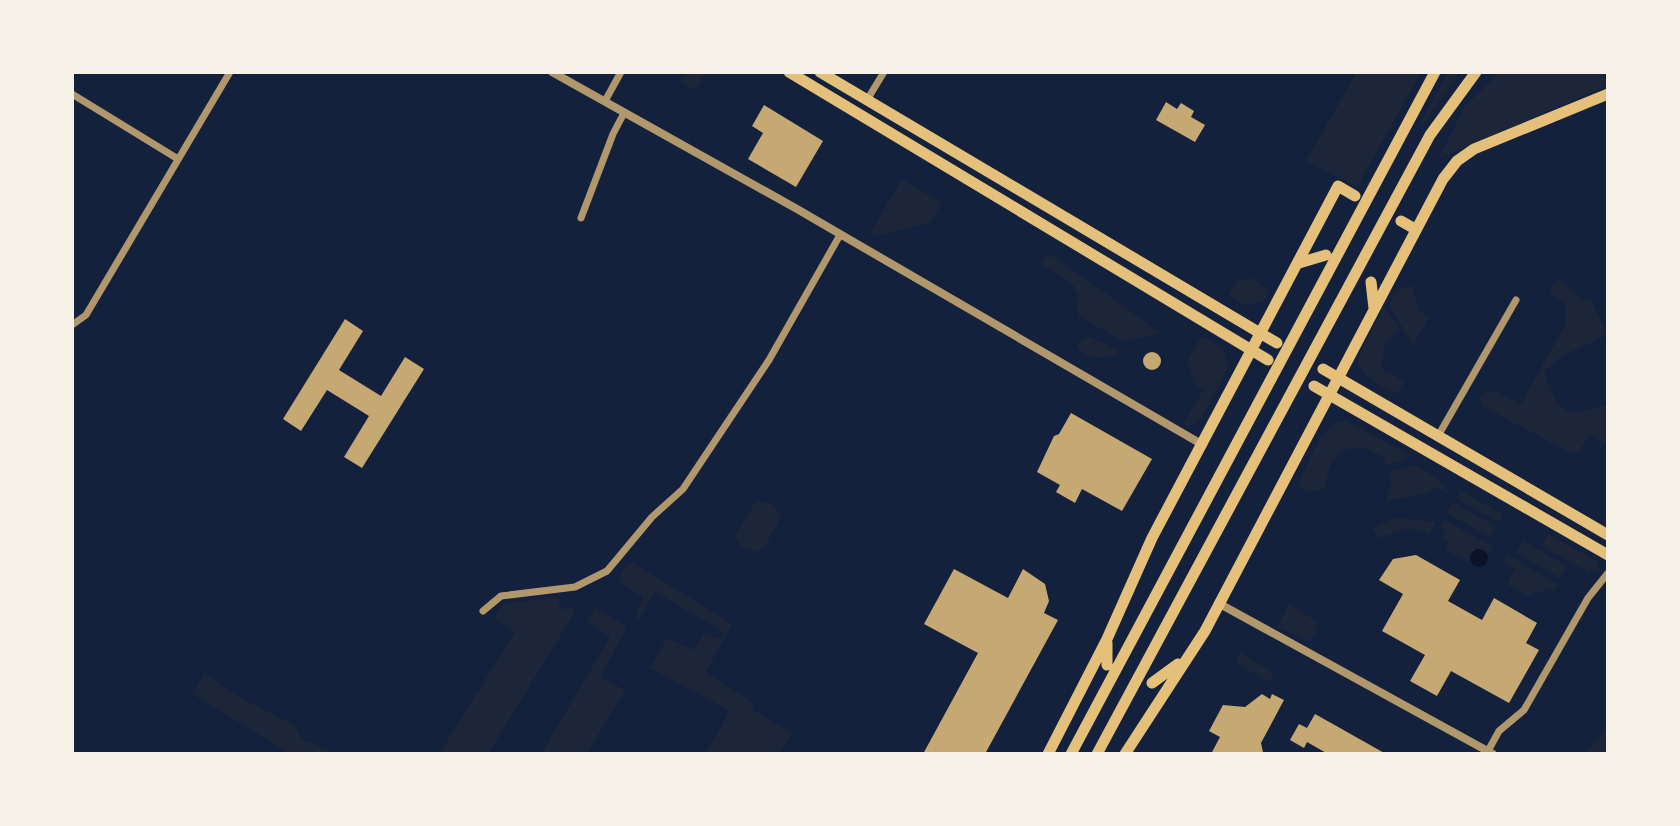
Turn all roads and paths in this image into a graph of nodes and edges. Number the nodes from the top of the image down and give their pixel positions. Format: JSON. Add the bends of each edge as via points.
{"nodes":[{"id":1,"x":230,"y":72,"type":"edge"},
{"id":2,"x":552,"y":72,"type":"edge"},
{"id":3,"x":621,"y":72,"type":"edge"},
{"id":4,"x":789,"y":72,"type":"edge"},
{"id":5,"x":820,"y":72,"type":"edge"},
{"id":6,"x":884,"y":72,"type":"edge"},
{"id":7,"x":1435,"y":72,"type":"edge"},
{"id":8,"x":1476,"y":72,"type":"edge"},
{"id":9,"x":72,"y":94,"type":"edge"},
{"id":10,"x":1608,"y":94,"type":"edge"},
{"id":11,"x":867,"y":100,"type":"junction"},
{"id":12,"x":605,"y":101,"type":"junction"},
{"id":13,"x":624,"y":113,"type":"junction"},
{"id":14,"x":178,"y":159,"type":"junction"},
{"id":15,"x":1355,"y":196,"type":"dead end"},
{"id":16,"x":581,"y":218,"type":"dead end"},
{"id":17,"x":1401,"y":221,"type":"dead end"},
{"id":18,"x":1415,"y":229,"type":"junction"},
{"id":19,"x":840,"y":235,"type":"junction"},
{"id":20,"x":1326,"y":255,"type":"dead end"},
{"id":21,"x":1299,"y":263,"type":"junction"},
{"id":22,"x":1371,"y":282,"type":"dead end"},
{"id":23,"x":1516,"y":300,"type":"dead end"},
{"id":24,"x":1374,"y":308,"type":"junction"},
{"id":25,"x":72,"y":325,"type":"edge"},
{"id":26,"x":1262,"y":334,"type":"junction"},
{"id":27,"x":1277,"y":343,"type":"dead end"},
{"id":28,"x":1253,"y":351,"type":"junction"},
{"id":29,"x":1268,"y":360,"type":"dead end"},
{"id":30,"x":1323,"y":369,"type":"dead end"},
{"id":31,"x":1338,"y":378,"type":"junction"},
{"id":32,"x":1314,"y":386,"type":"dead end"},
{"id":33,"x":1330,"y":394,"type":"junction"},
{"id":34,"x":1438,"y":436,"type":"junction"},
{"id":35,"x":1203,"y":445,"type":"junction"},
{"id":36,"x":1608,"y":535,"type":"edge"},
{"id":37,"x":1608,"y":555,"type":"edge"},
{"id":38,"x":1608,"y":573,"type":"edge"},
{"id":39,"x":1218,"y":603,"type":"junction"},
{"id":40,"x":483,"y":611,"type":"dead end"},
{"id":41,"x":1107,"y":639,"type":"junction"},
{"id":42,"x":1187,"y":656,"type":"junction"},
{"id":43,"x":1107,"y":665,"type":"dead end"},
{"id":44,"x":1152,"y":683,"type":"dead end"},
{"id":45,"x":1490,"y":752,"type":"edge"},
{"id":46,"x":1048,"y":754,"type":"edge"},
{"id":47,"x":1071,"y":754,"type":"edge"},
{"id":48,"x":1097,"y":754,"type":"edge"},
{"id":49,"x":1125,"y":754,"type":"edge"}],
"edges":[{"from":1,"to":14,"type":"street"},
{"from":2,"to":12,"type":"street"},
{"from":3,"to":12,"type":"street"},
{"from":4,"to":28,"type":"main road"},
{"from":5,"to":11,"type":"main road"},
{"from":6,"to":11,"type":"street"},
{"from":7,"to":47,"type":"main road"},
{"from":8,"to":48,"type":"main road","via":[[1430,135]]},
{"from":9,"to":14,"type":"street"},
{"from":10,"to":18,"type":"main road","via":[[1474,149],[1443,179]]},
{"from":11,"to":26,"type":"main road"},
{"from":12,"to":13,"type":"street"},
{"from":13,"to":16,"type":"street"},
{"from":13,"to":19,"type":"street"},
{"from":14,"to":25,"type":"street","via":[[86,315]]},
{"from":15,"to":21,"type":"main road","via":[[1338,186]]},
{"from":17,"to":18,"type":"main road"},
{"from":18,"to":24,"type":"main road"},
{"from":19,"to":35,"type":"street"},
{"from":19,"to":40,"type":"street","via":[[769,360],[683,489],[607,571],[575,587],[501,596]]},
{"from":20,"to":21,"type":"main road"},
{"from":21,"to":26,"type":"main road"},
{"from":22,"to":24,"type":"main road"},
{"from":23,"to":34,"type":"street"},
{"from":24,"to":31,"type":"main road"},
{"from":26,"to":27,"type":"main road"},
{"from":26,"to":28,"type":"main road"},
{"from":28,"to":29,"type":"main road"},
{"from":28,"to":35,"type":"main road"},
{"from":30,"to":31,"type":"main road"},
{"from":31,"to":33,"type":"main road"},
{"from":31,"to":34,"type":"main road"},
{"from":32,"to":33,"type":"main road"},
{"from":33,"to":37,"type":"main road"},
{"from":33,"to":39,"type":"main road"},
{"from":34,"to":36,"type":"main road"},
{"from":35,"to":41,"type":"main road","via":[[1131,580]]},
{"from":38,"to":45,"type":"street","via":[[1524,710],[1499,731]]},
{"from":39,"to":42,"type":"main road"},
{"from":39,"to":45,"type":"street"},
{"from":41,"to":43,"type":"main road"},
{"from":41,"to":46,"type":"main road"},
{"from":42,"to":44,"type":"main road"},
{"from":42,"to":49,"type":"main road"}]}
